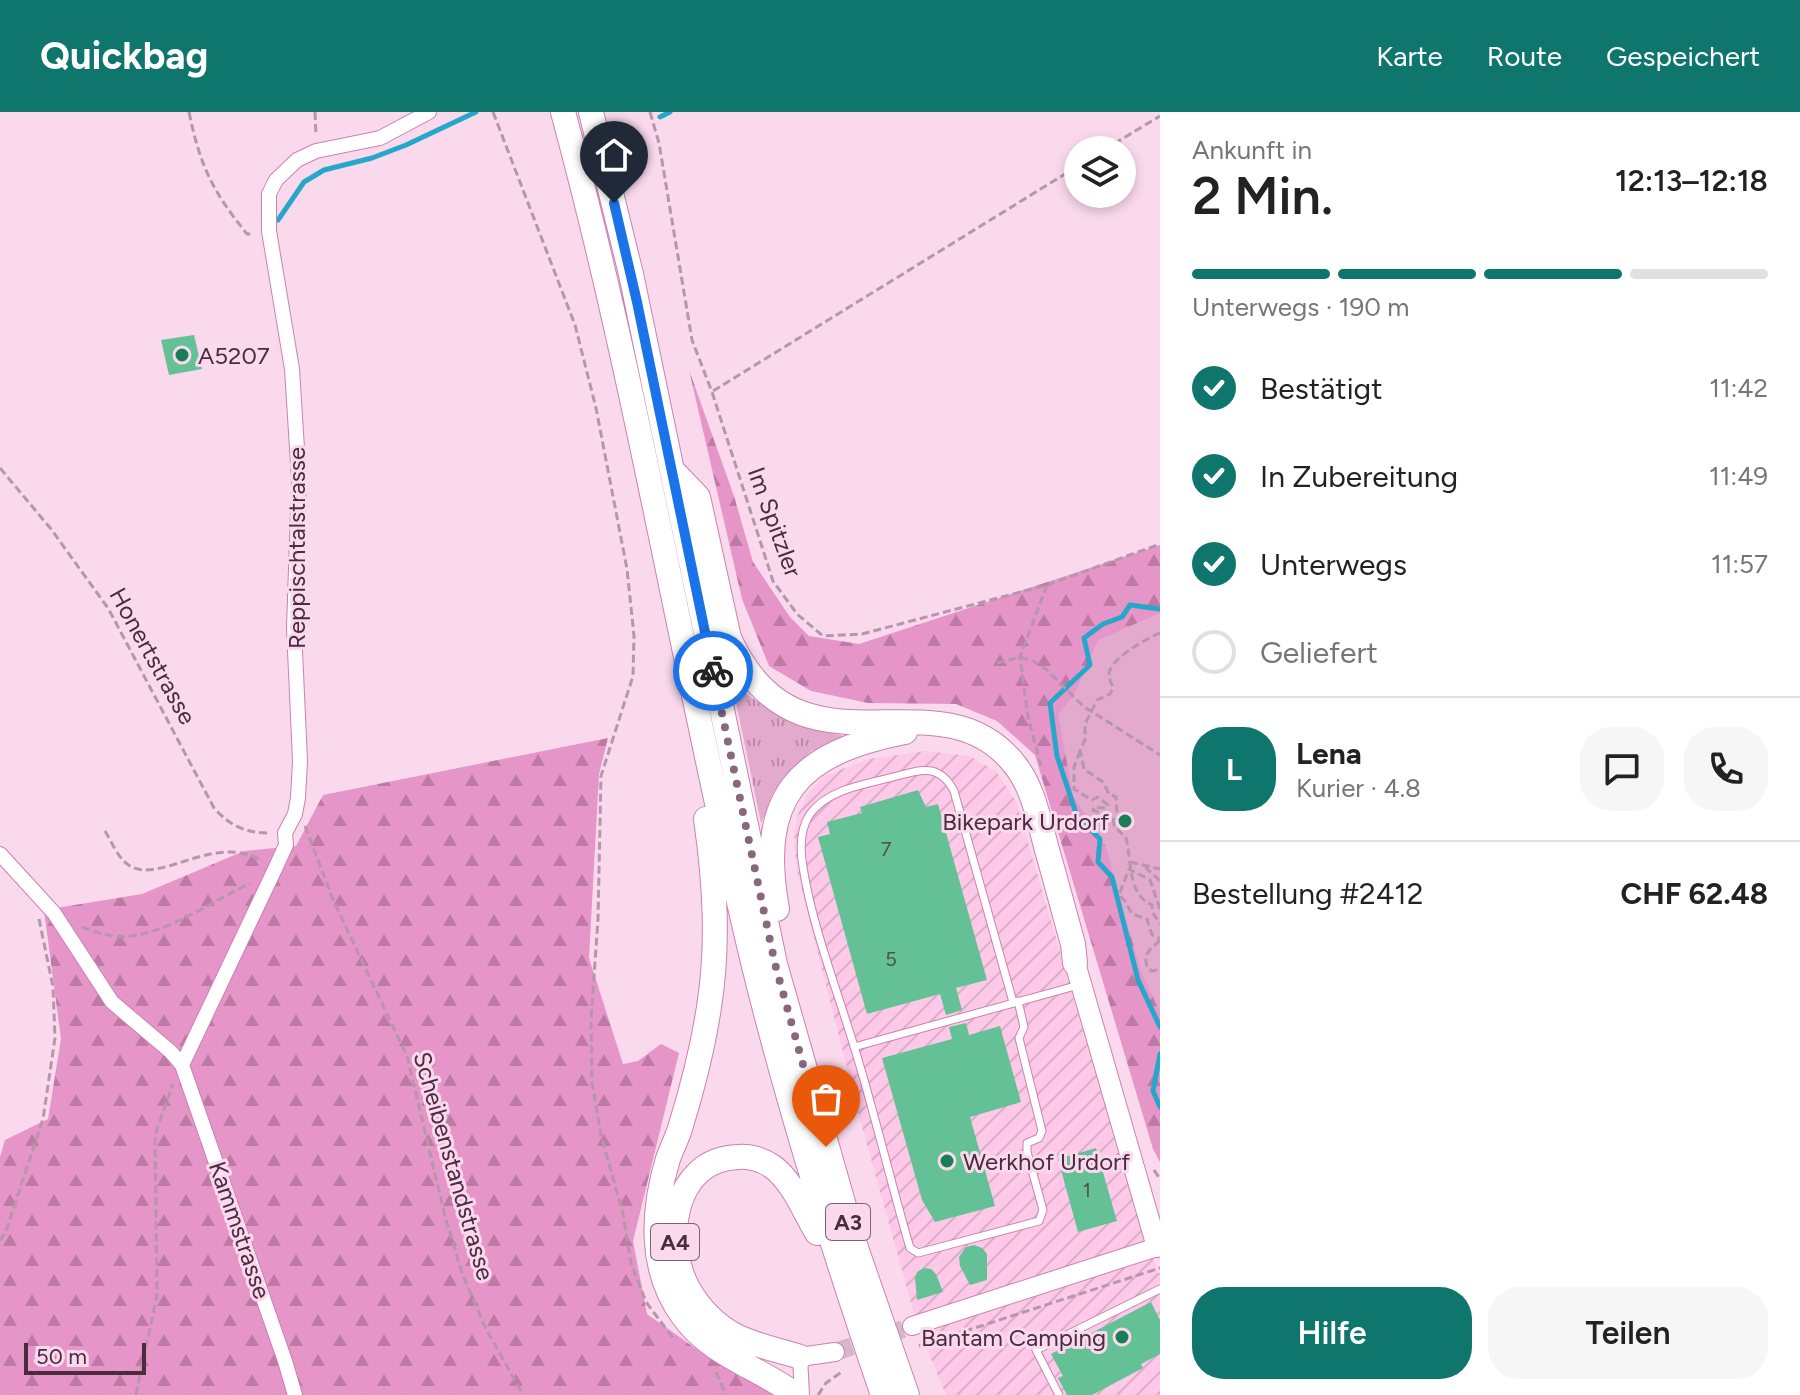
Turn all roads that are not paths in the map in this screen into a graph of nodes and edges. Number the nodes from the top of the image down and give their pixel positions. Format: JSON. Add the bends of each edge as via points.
{"nodes":[{"id":1,"x":429,"y":112,"type":"edge"},
{"id":2,"x":563,"y":112,"type":"edge"},
{"id":3,"x":591,"y":112,"type":"edge"},
{"id":4,"x":672,"y":469,"type":"junction"},
{"id":5,"x":692,"y":687,"type":"junction"},
{"id":6,"x":857,"y":733,"type":"junction"},
{"id":7,"x":0,"y":854,"type":"edge"},
{"id":8,"x":1078,"y":974,"type":"junction"},
{"id":9,"x":1015,"y":1001,"type":"junction"},
{"id":10,"x":797,"y":1047,"type":"junction"},
{"id":11,"x":854,"y":1047,"type":"junction"},
{"id":12,"x":182,"y":1065,"type":"junction"},
{"id":13,"x":1135,"y":1176,"type":"junction"},
{"id":14,"x":1160,"y":1200,"type":"edge"},
{"id":15,"x":1158,"y":1246,"type":"edge"},
{"id":16,"x":842,"y":1276,"type":"junction"},
{"id":17,"x":1160,"y":1289,"type":"edge"},
{"id":18,"x":912,"y":1326,"type":"tunnel mouth"},
{"id":19,"x":835,"y":1352,"type":"tunnel mouth"},
{"id":20,"x":800,"y":1357,"type":"junction"},
{"id":21,"x":716,"y":1358,"type":"junction"},
{"id":22,"x":295,"y":1395,"type":"edge"},
{"id":23,"x":796,"y":1395,"type":"edge"},
{"id":24,"x":802,"y":1395,"type":"edge"},
{"id":25,"x":883,"y":1395,"type":"edge"},
{"id":26,"x":907,"y":1395,"type":"edge"},
{"id":27,"x":1059,"y":1395,"type":"edge"}],
"edges":[{"from":1,"to":12,"type":"street","name":"Reppischtalstrasse","via":[[380,138],[297,160],[269,194],[269,231],[292,369],[299,480],[294,628],[298,798],[286,845]]},
{"from":2,"to":5,"type":"highway","number":"A3","via":[[626,372]]},
{"from":3,"to":4,"type":"highway","number":"A3"},
{"from":4,"to":6,"type":"highway","via":[[698,497],[723,620],[748,673],[779,703]]},
{"from":4,"to":10,"type":"highway","number":"A3","via":[[749,849]]},
{"from":5,"to":16,"type":"highway","number":"A3","via":[[754,965]]},
{"from":5,"to":21,"type":"highway","number":"A4","via":[[689,732],[713,874],[714,962],[700,1057],[660,1193],[656,1238],[672,1299]]},
{"from":6,"to":8,"type":"highway","via":[[941,734],[973,744],[1005,770],[1027,806]]},
{"from":6,"to":10,"type":"highway","via":[[797,781],[772,836],[774,892],[793,983]]},
{"from":7,"to":12,"type":"street","via":[[60,921],[112,1002]]},
{"from":8,"to":9,"type":"lane"},
{"from":8,"to":13,"type":"main road"},
{"from":9,"to":11,"type":"lane"},
{"from":9,"to":11,"type":"lane","via":[[1042,1131],[1027,1143],[1043,1210],[1039,1221],[918,1253],[910,1248]]},
{"from":9,"to":11,"type":"lane","via":[[948,779],[933,770],[917,771],[835,793],[809,816],[801,838],[803,867]]},
{"from":10,"to":26,"type":"highway","number":"A3","via":[[856,1248]]},
{"from":12,"to":22,"type":"street","name":"Kammstrasse"},
{"from":13,"to":14,"type":"main road"},
{"from":13,"to":15,"type":"main road"},
{"from":15,"to":18,"type":"main road"},
{"from":16,"to":20,"type":"highway","number":"A4","via":[[790,1187],[761,1160],[729,1157],[713,1162],[686,1186],[678,1203],[675,1245],[688,1288],[701,1308],[735,1336]]},
{"from":16,"to":25,"type":"highway","number":"A3"},
{"from":17,"to":27,"type":"lane","via":[[1036,1350]]},
{"from":19,"to":20,"type":"main road"},
{"from":20,"to":21,"type":"highway","number":"A4","via":[[771,1363]]},
{"from":20,"to":24,"type":"street"},
{"from":21,"to":23,"type":"highway","number":"A4","via":[[770,1377]]}]}
